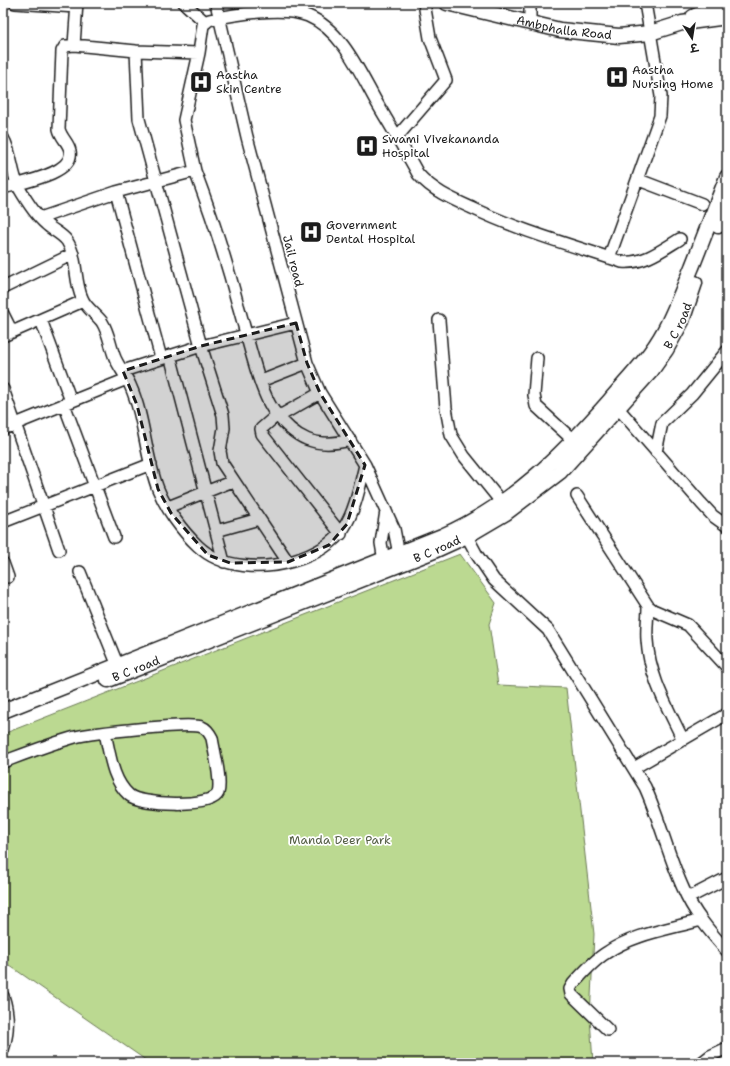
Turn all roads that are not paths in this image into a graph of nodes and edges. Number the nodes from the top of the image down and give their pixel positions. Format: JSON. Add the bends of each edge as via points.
{"nodes":[{"id":1,"x":15,"y":3,"type":"edge"},
{"id":2,"x":184,"y":3,"type":"edge"},
{"id":3,"x":216,"y":3,"type":"edge"},
{"id":4,"x":424,"y":3,"type":"edge"},
{"id":5,"x":446,"y":3,"type":"edge"},
{"id":6,"x":530,"y":3,"type":"edge"},
{"id":7,"x":645,"y":3,"type":"edge"},
{"id":8,"x":724,"y":3,"type":"edge"},
{"id":9,"x":77,"y":5,"type":"edge"},
{"id":10,"x":484,"y":8,"type":"edge"},
{"id":11,"x":727,"y":16,"type":"edge"},
{"id":12,"x":220,"y":17,"type":"junction"},
{"id":13,"x":205,"y":22,"type":"junction"},
{"id":14,"x":530,"y":24,"type":"junction"},
{"id":15,"x":682,"y":24,"type":"junction"},
{"id":16,"x":650,"y":33,"type":"junction"},
{"id":17,"x":74,"y":45,"type":"junction"},
{"id":18,"x":136,"y":51,"type":"junction"},
{"id":19,"x":199,"y":53,"type":"junction"},
{"id":20,"x":397,"y":137,"type":"junction"},
{"id":21,"x":3,"y":138,"type":"edge"},
{"id":22,"x":195,"y":171,"type":"junction"},
{"id":23,"x":727,"y":177,"type":"edge"},
{"id":24,"x":639,"y":180,"type":"junction"},
{"id":25,"x":157,"y":182,"type":"junction"},
{"id":26,"x":17,"y":183,"type":"junction"},
{"id":27,"x":3,"y":188,"type":"edge"},
{"id":28,"x":116,"y":192,"type":"junction"},
{"id":29,"x":702,"y":204,"type":"dead end"},
{"id":30,"x":722,"y":213,"type":"edge"},
{"id":31,"x":40,"y":218,"type":"junction"},
{"id":32,"x":680,"y":239,"type":"dead end"},
{"id":33,"x":73,"y":254,"type":"junction"},
{"id":34,"x":609,"y":258,"type":"junction"},
{"id":35,"x":3,"y":288,"type":"edge"},
{"id":36,"x":83,"y":301,"type":"junction"},
{"id":37,"x":3,"y":314,"type":"edge"},
{"id":38,"x":41,"y":320,"type":"junction"},
{"id":39,"x":439,"y":320,"type":"dead end"},
{"id":40,"x":296,"y":322,"type":"junction"},
{"id":41,"x":8,"y":334,"type":"edge"},
{"id":42,"x":247,"y":334,"type":"junction"},
{"id":43,"x":201,"y":346,"type":"junction"},
{"id":44,"x":727,"y":351,"type":"edge"},
{"id":45,"x":166,"y":356,"type":"junction"},
{"id":46,"x":537,"y":358,"type":"dead end"},
{"id":47,"x":307,"y":362,"type":"junction"},
{"id":48,"x":125,"y":375,"type":"junction"},
{"id":49,"x":261,"y":381,"type":"junction"},
{"id":50,"x":3,"y":389,"type":"edge"},
{"id":51,"x":320,"y":393,"type":"junction"},
{"id":52,"x":68,"y":402,"type":"junction"},
{"id":53,"x":618,"y":408,"type":"junction"},
{"id":54,"x":277,"y":415,"type":"junction"},
{"id":55,"x":16,"y":424,"type":"junction"},
{"id":56,"x":3,"y":429,"type":"edge"},
{"id":57,"x":350,"y":440,"type":"junction"},
{"id":58,"x":573,"y":440,"type":"junction"},
{"id":59,"x":656,"y":452,"type":"junction"},
{"id":60,"x":151,"y":464,"type":"junction"},
{"id":61,"x":365,"y":465,"type":"junction"},
{"id":62,"x":233,"y":481,"type":"junction"},
{"id":63,"x":95,"y":486,"type":"junction"},
{"id":64,"x":205,"y":492,"type":"junction"},
{"id":65,"x":577,"y":496,"type":"dead end"},
{"id":66,"x":502,"y":503,"type":"junction"},
{"id":67,"x":43,"y":507,"type":"junction"},
{"id":68,"x":168,"y":507,"type":"junction"},
{"id":69,"x":386,"y":510,"type":"junction"},
{"id":70,"x":259,"y":519,"type":"junction"},
{"id":71,"x":3,"y":522,"type":"edge"},
{"id":72,"x":727,"y":526,"type":"edge"},
{"id":73,"x":216,"y":531,"type":"junction"},
{"id":74,"x":465,"y":532,"type":"junction"},
{"id":75,"x":341,"y":534,"type":"junction"},
{"id":76,"x":114,"y":537,"type":"dead end"},
{"id":77,"x":58,"y":550,"type":"dead end"},
{"id":78,"x":400,"y":559,"type":"junction"},
{"id":79,"x":224,"y":562,"type":"junction"},
{"id":80,"x":288,"y":562,"type":"junction"},
{"id":81,"x":3,"y":563,"type":"edge"},
{"id":82,"x":385,"y":565,"type":"junction"},
{"id":83,"x":80,"y":572,"type":"dead end"},
{"id":84,"x":8,"y":577,"type":"dead end"},
{"id":85,"x":648,"y":606,"type":"junction"},
{"id":86,"x":179,"y":647,"type":"junction"},
{"id":87,"x":118,"y":666,"type":"junction"},
{"id":88,"x":727,"y":667,"type":"edge"},
{"id":89,"x":3,"y":711,"type":"edge"},
{"id":90,"x":727,"y":714,"type":"edge"},
{"id":91,"x":3,"y":721,"type":"edge"},
{"id":92,"x":105,"y":734,"type":"junction"},
{"id":93,"x":683,"y":740,"type":"junction"},
{"id":94,"x":3,"y":762,"type":"edge"},
{"id":95,"x":634,"y":768,"type":"junction"},
{"id":96,"x":727,"y":878,"type":"edge"},
{"id":97,"x":688,"y":898,"type":"junction"},
{"id":98,"x":701,"y":920,"type":"junction"},
{"id":99,"x":727,"y":951,"type":"edge"},
{"id":100,"x":3,"y":996,"type":"edge"},
{"id":101,"x":608,"y":1030,"type":"dead end"},
{"id":102,"x":727,"y":1048,"type":"edge"},
{"id":103,"x":3,"y":1050,"type":"edge"},
{"id":104,"x":701,"y":1063,"type":"edge"}],
"edges":[{"from":1,"to":9,"type":"street"},
{"from":2,"to":13,"type":"street"},
{"from":3,"to":12,"type":"street","name":"Jail road"},
{"from":4,"to":20,"type":"street","via":[[430,38],[446,80]]},
{"from":5,"to":10,"type":"main road","name":"Ambphalla Road"},
{"from":6,"to":14,"type":"street"},
{"from":7,"to":16,"type":"street"},
{"from":8,"to":15,"type":"main road"},
{"from":9,"to":17,"type":"street"},
{"from":10,"to":14,"type":"main road","name":"Ambphalla Road"},
{"from":11,"to":15,"type":"main road"},
{"from":12,"to":13,"type":"street"},
{"from":12,"to":20,"type":"street","via":[[279,11],[294,12],[319,22],[350,56]]},
{"from":12,"to":40,"type":"street","name":"Jail road","via":[[247,137]]},
{"from":13,"to":19,"type":"street"},
{"from":14,"to":16,"type":"main road","name":"Ambphalla Road","via":[[592,34],[619,36]]},
{"from":15,"to":16,"type":"main road","name":"Ambphalla Road"},
{"from":16,"to":24,"type":"street","via":[[661,106]]},
{"from":17,"to":18,"type":"street"},
{"from":17,"to":26,"type":"street","via":[[65,46],[62,51],[59,129],[71,156],[60,170]]},
{"from":18,"to":19,"type":"street"},
{"from":18,"to":25,"type":"street","via":[[139,119]]},
{"from":19,"to":22,"type":"street","via":[[184,120]]},
{"from":20,"to":34,"type":"street","via":[[418,174],[440,193],[501,222]]},
{"from":21,"to":26,"type":"street"},
{"from":22,"to":25,"type":"street"},
{"from":22,"to":42,"type":"street","via":[[220,239]]},
{"from":23,"to":30,"type":"main road"},
{"from":24,"to":29,"type":"street"},
{"from":24,"to":34,"type":"street"},
{"from":25,"to":28,"type":"street"},
{"from":25,"to":43,"type":"street"},
{"from":26,"to":27,"type":"street"},
{"from":26,"to":31,"type":"street"},
{"from":28,"to":31,"type":"street"},
{"from":28,"to":45,"type":"street"},
{"from":30,"to":53,"type":"main road","name":"B C road","via":[[682,321],[652,370]]},
{"from":30,"to":58,"type":"main road","via":[[664,330],[639,368]]},
{"from":31,"to":33,"type":"street","via":[[66,239]]},
{"from":32,"to":34,"type":"street","via":[[635,262]]},
{"from":33,"to":35,"type":"street"},
{"from":33,"to":36,"type":"street","via":[[78,290]]},
{"from":36,"to":38,"type":"street"},
{"from":36,"to":48,"type":"street","via":[[102,323],[114,356]]},
{"from":37,"to":41,"type":"street"},
{"from":38,"to":41,"type":"street"},
{"from":38,"to":52,"type":"street"},
{"from":39,"to":66,"type":"street","via":[[446,408],[451,435],[464,456]]},
{"from":40,"to":42,"type":"street"},
{"from":40,"to":47,"type":"street","name":"Jail road"},
{"from":42,"to":43,"type":"street"},
{"from":42,"to":49,"type":"street"},
{"from":43,"to":45,"type":"street"},
{"from":43,"to":62,"type":"street","via":[[223,415],[221,458]]},
{"from":44,"to":59,"type":"street","via":[[696,389],[662,423]]},
{"from":45,"to":48,"type":"street"},
{"from":45,"to":64,"type":"street"},
{"from":46,"to":58,"type":"street","via":[[534,395],[536,406]]},
{"from":47,"to":49,"type":"street"},
{"from":47,"to":51,"type":"street","name":"Jail road"},
{"from":48,"to":52,"type":"street"},
{"from":48,"to":60,"type":"street","via":[[137,405]]},
{"from":49,"to":54,"type":"street"},
{"from":50,"to":55,"type":"street"},
{"from":51,"to":54,"type":"street"},
{"from":51,"to":57,"type":"street","name":"Jail road"},
{"from":52,"to":55,"type":"street"},
{"from":52,"to":63,"type":"street"},
{"from":53,"to":59,"type":"street"},
{"from":53,"to":74,"type":"main road","name":"B C road","via":[[560,472],[506,513]]},
{"from":54,"to":57,"type":"street","via":[[293,432],[308,440],[327,444]]},
{"from":54,"to":75,"type":"street","via":[[262,426],[262,434]]},
{"from":55,"to":56,"type":"street"},
{"from":55,"to":67,"type":"street"},
{"from":57,"to":61,"type":"street","name":"Jail road"},
{"from":58,"to":66,"type":"main road","via":[[542,472]]},
{"from":59,"to":72,"type":"street","via":[[713,516]]},
{"from":60,"to":63,"type":"street"},
{"from":60,"to":68,"type":"street","via":[[158,489]]},
{"from":61,"to":69,"type":"street","name":"Jail road"},
{"from":61,"to":75,"type":"street","via":[[352,515]]},
{"from":62,"to":64,"type":"street"},
{"from":62,"to":70,"type":"street"},
{"from":63,"to":67,"type":"street"},
{"from":63,"to":76,"type":"street"},
{"from":64,"to":68,"type":"street"},
{"from":64,"to":73,"type":"street"},
{"from":65,"to":85,"type":"street"},
{"from":66,"to":74,"type":"main road"},
{"from":67,"to":71,"type":"street"},
{"from":67,"to":77,"type":"street"},
{"from":68,"to":79,"type":"street","via":[[198,546],[208,555]]},
{"from":69,"to":78,"type":"street","name":"Jail road","via":[[394,529]]},
{"from":69,"to":82,"type":"street","via":[[381,543]]},
{"from":70,"to":73,"type":"street"},
{"from":70,"to":80,"type":"street"},
{"from":73,"to":79,"type":"street"},
{"from":74,"to":78,"type":"main road"},
{"from":74,"to":95,"type":"street","via":[[494,580],[548,630]]},
{"from":75,"to":80,"type":"street","via":[[329,545],[314,553]]},
{"from":78,"to":82,"type":"main road"},
{"from":79,"to":80,"type":"street","via":[[247,566]]},
{"from":81,"to":84,"type":"street"},
{"from":82,"to":86,"type":"main road"},
{"from":83,"to":87,"type":"street"},
{"from":85,"to":88,"type":"street","via":[[688,625]]},
{"from":85,"to":93,"type":"street","via":[[647,640],[651,665],[659,689]]},
{"from":86,"to":87,"type":"main road"},
{"from":86,"to":91,"type":"main road","name":"B C road"},
{"from":87,"to":89,"type":"main road"},
{"from":90,"to":93,"type":"street"},
{"from":92,"to":92,"type":"street","via":[[202,727],[212,738],[218,793],[214,798],[195,803],[136,800],[123,789],[115,773]]},
{"from":92,"to":94,"type":"street","via":[[77,737],[47,745]]},
{"from":93,"to":95,"type":"street"},
{"from":95,"to":97,"type":"street","via":[[653,804]]},
{"from":96,"to":97,"type":"street"},
{"from":97,"to":98,"type":"street"},
{"from":98,"to":99,"type":"street"},
{"from":98,"to":101,"type":"street","via":[[618,945],[596,960],[573,984],[571,994]]},
{"from":100,"to":103,"type":"street","via":[[8,1024]]},
{"from":102,"to":104,"type":"street"}]}
